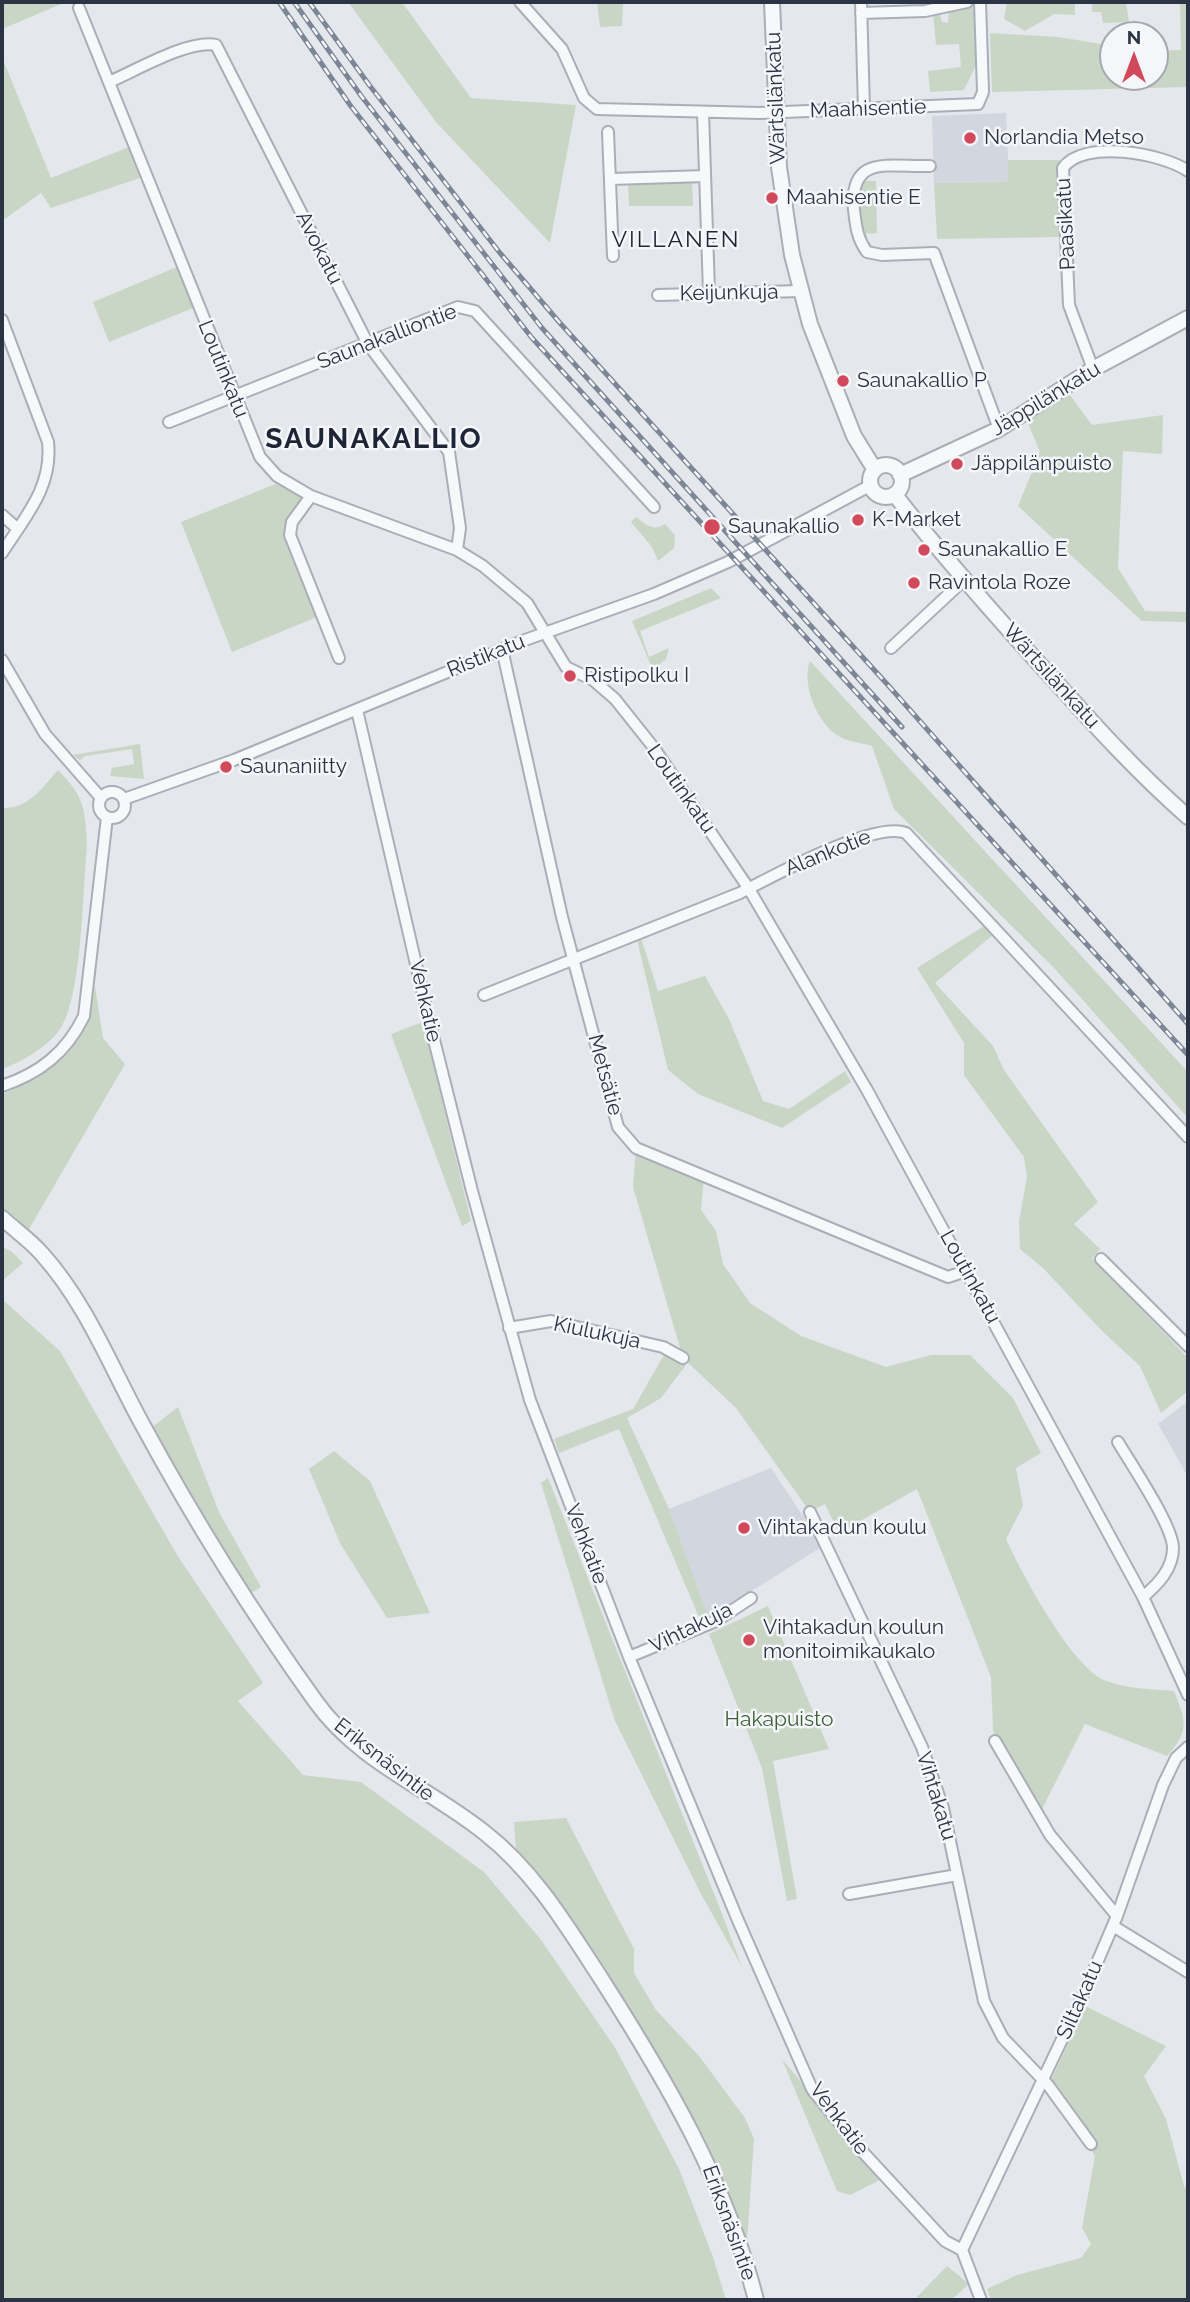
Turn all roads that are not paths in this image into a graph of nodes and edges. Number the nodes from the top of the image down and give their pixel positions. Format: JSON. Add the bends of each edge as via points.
{"nodes":[{"id":1,"x":520,"y":2,"type":"edge"},
{"id":2,"x":772,"y":2,"type":"edge"},
{"id":3,"x":967,"y":2,"type":"edge"},
{"id":4,"x":980,"y":2,"type":"edge"},
{"id":5,"x":861,"y":7,"type":"edge"},
{"id":6,"x":79,"y":8,"type":"dead end"},
{"id":7,"x":109,"y":82,"type":"junction"},
{"id":8,"x":864,"y":109,"type":"junction"},
{"id":9,"x":703,"y":113,"type":"junction"},
{"id":10,"x":776,"y":113,"type":"junction"},
{"id":11,"x":608,"y":132,"type":"dead end"},
{"id":12,"x":930,"y":166,"type":"dead end"},
{"id":13,"x":1188,"y":171,"type":"edge"},
{"id":14,"x":705,"y":176,"type":"junction"},
{"id":15,"x":611,"y":179,"type":"junction"},
{"id":16,"x":613,"y":256,"type":"dead end"},
{"id":17,"x":800,"y":291,"type":"junction"},
{"id":18,"x":709,"y":292,"type":"junction"},
{"id":19,"x":659,"y":295,"type":"dead end"},
{"id":20,"x":1188,"y":318,"type":"edge"},
{"id":21,"x":2,"y":320,"type":"edge"},
{"id":22,"x":368,"y":344,"type":"junction"},
{"id":23,"x":1093,"y":369,"type":"junction"},
{"id":24,"x":234,"y":397,"type":"junction"},
{"id":25,"x":169,"y":422,"type":"dead end"},
{"id":26,"x":999,"y":429,"type":"junction"},
{"id":27,"x":875,"y":470,"type":"junction"},
{"id":28,"x":900,"y":474,"type":"junction"},
{"id":29,"x":871,"y":485,"type":"junction"},
{"id":30,"x":895,"y":495,"type":"junction"},
{"id":31,"x":311,"y":496,"type":"junction"},
{"id":32,"x":654,"y":507,"type":"dead end"},
{"id":33,"x":2,"y":515,"type":"edge"},
{"id":34,"x":18,"y":529,"type":"junction"},
{"id":35,"x":457,"y":550,"type":"junction"},
{"id":36,"x":2,"y":553,"type":"edge"},
{"id":37,"x":964,"y":580,"type":"junction"},
{"id":38,"x":547,"y":632,"type":"junction"},
{"id":39,"x":891,"y":648,"type":"dead end"},
{"id":40,"x":502,"y":649,"type":"junction"},
{"id":41,"x":339,"y":658,"type":"dead end"},
{"id":42,"x":2,"y":660,"type":"edge"},
{"id":43,"x":357,"y":710,"type":"junction"},
{"id":44,"x":101,"y":797,"type":"junction"},
{"id":45,"x":124,"y":799,"type":"junction"},
{"id":46,"x":107,"y":817,"type":"junction"},
{"id":47,"x":1188,"y":817,"type":"edge"},
{"id":48,"x":749,"y":889,"type":"junction"},
{"id":49,"x":574,"y":960,"type":"junction"},
{"id":50,"x":484,"y":995,"type":"dead end"},
{"id":51,"x":2,"y":1086,"type":"edge"},
{"id":52,"x":1188,"y":1137,"type":"edge"},
{"id":53,"x":2,"y":1218,"type":"edge"},
{"id":54,"x":1101,"y":1258,"type":"dead end"},
{"id":55,"x":967,"y":1271,"type":"junction"},
{"id":56,"x":509,"y":1328,"type":"junction"},
{"id":57,"x":1188,"y":1346,"type":"edge"},
{"id":58,"x":683,"y":1358,"type":"dead end"},
{"id":59,"x":1118,"y":1442,"type":"dead end"},
{"id":60,"x":810,"y":1512,"type":"dead end"},
{"id":61,"x":1143,"y":1597,"type":"junction"},
{"id":62,"x":751,"y":1598,"type":"dead end"},
{"id":63,"x":629,"y":1657,"type":"junction"},
{"id":64,"x":1187,"y":1689,"type":"edge"},
{"id":65,"x":995,"y":1741,"type":"dead end"},
{"id":66,"x":1188,"y":1747,"type":"edge"},
{"id":67,"x":957,"y":1875,"type":"junction"},
{"id":68,"x":849,"y":1894,"type":"dead end"},
{"id":69,"x":1115,"y":1921,"type":"junction"},
{"id":70,"x":1188,"y":1972,"type":"edge"},
{"id":71,"x":1044,"y":2081,"type":"junction"},
{"id":72,"x":1091,"y":2144,"type":"dead end"},
{"id":73,"x":962,"y":2250,"type":"junction"},
{"id":74,"x":756,"y":2300,"type":"edge"},
{"id":75,"x":981,"y":2300,"type":"edge"}],
"edges":[{"from":1,"to":9,"type":"street","name":"Maahisentie","via":[[562,49],[584,98],[597,109]]},
{"from":2,"to":10,"type":"street","name":"Wärtsilänkatu"},
{"from":3,"to":5,"type":"street","via":[[925,11]]},
{"from":4,"to":8,"type":"street","name":"Maahisentie","via":[[983,96],[978,104]]},
{"from":5,"to":8,"type":"street"},
{"from":6,"to":7,"type":"street","name":"Loutinkatu"},
{"from":7,"to":22,"type":"street","name":"Avokatu","via":[[180,51],[216,45]]},
{"from":7,"to":24,"type":"street","name":"Loutinkatu"},
{"from":8,"to":10,"type":"street","name":"Maahisentie"},
{"from":9,"to":10,"type":"street","name":"Maahisentie"},
{"from":9,"to":14,"type":"street"},
{"from":10,"to":17,"type":"street","name":"Wärtsilänkatu","via":[[783,212]]},
{"from":11,"to":15,"type":"street"},
{"from":12,"to":26,"type":"street","via":[[870,167],[857,175],[852,190],[856,231],[867,252],[934,253]]},
{"from":13,"to":23,"type":"street","name":"Paasikatu","via":[[1155,155],[1121,153],[1079,154],[1063,168],[1069,305]]},
{"from":14,"to":15,"type":"street"},
{"from":14,"to":18,"type":"street"},
{"from":15,"to":16,"type":"street"},
{"from":17,"to":18,"type":"street","name":"Keijunkuja"},
{"from":17,"to":27,"type":"street","name":"Wärtsilänkatu","via":[[854,436]]},
{"from":18,"to":19,"type":"street","name":"Keijunkuja"},
{"from":20,"to":23,"type":"street","name":"Jäppilänkatu"},
{"from":21,"to":34,"type":"street","via":[[50,457],[43,490]]},
{"from":22,"to":24,"type":"street","name":"Saunakalliontie"},
{"from":22,"to":32,"type":"street","name":"Saunakalliontie","via":[[458,307],[475,311]]},
{"from":22,"to":35,"type":"street","name":"Avokatu","via":[[449,452],[460,528]]},
{"from":23,"to":26,"type":"street","name":"Jäppilänkatu"},
{"from":24,"to":25,"type":"street","name":"Saunakalliontie"},
{"from":24,"to":31,"type":"street","name":"Loutinkatu","via":[[260,457],[277,476]]},
{"from":26,"to":28,"type":"street","name":"Jäppilänkatu"},
{"from":27,"to":28,"type":"street","via":[[888,466]]},
{"from":27,"to":29,"type":"street"},
{"from":28,"to":30,"type":"street","via":[[901,488]]},
{"from":29,"to":30,"type":"street","via":[[878,495]]},
{"from":29,"to":38,"type":"street","name":"Ristikatu","via":[[728,562]]},
{"from":30,"to":37,"type":"street","name":"Wärtsilänkatu"},
{"from":31,"to":35,"type":"street","name":"Loutinkatu"},
{"from":31,"to":41,"type":"street","via":[[292,522],[290,535]]},
{"from":33,"to":34,"type":"street"},
{"from":34,"to":36,"type":"street"},
{"from":35,"to":38,"type":"street","name":"Loutinkatu","via":[[508,585]]},
{"from":37,"to":39,"type":"street"},
{"from":37,"to":47,"type":"street","name":"Wärtsilänkatu","via":[[1153,787]]},
{"from":38,"to":40,"type":"street","name":"Ristikatu"},
{"from":38,"to":48,"type":"street","name":"Loutinkatu","via":[[566,667],[593,680],[621,706]]},
{"from":40,"to":43,"type":"street","name":"Ristikatu"},
{"from":40,"to":49,"type":"street","name":"Metsätie"},
{"from":42,"to":44,"type":"street","via":[[45,734]]},
{"from":43,"to":45,"type":"street","name":"Ristikatu"},
{"from":43,"to":56,"type":"street","name":"Vehkatie","via":[[428,1016]]},
{"from":44,"to":45,"type":"street","via":[[115,792]]},
{"from":44,"to":46,"type":"street","via":[[99,807]]},
{"from":45,"to":46,"type":"street","via":[[121,814]]},
{"from":46,"to":51,"type":"street","via":[[84,1017],[52,1061],[28,1077]]},
{"from":48,"to":49,"type":"street","name":"Alankotie"},
{"from":48,"to":52,"type":"street","name":"Alankotie","via":[[865,835],[890,829],[906,833]]},
{"from":48,"to":55,"type":"street","name":"Loutinkatu"},
{"from":49,"to":50,"type":"street","name":"Alankotie"},
{"from":49,"to":55,"type":"street","name":"Metsätie","via":[[618,1128],[636,1148],[948,1277]]},
{"from":53,"to":74,"type":"street","name":"Eriksnäsintie","via":[[44,1256],[91,1322],[141,1422],[247,1602],[318,1706],[395,1774],[485,1833],[527,1874],[564,1921],[697,2139],[746,2262]]},
{"from":54,"to":57,"type":"street"},
{"from":55,"to":61,"type":"street","name":"Loutinkatu"},
{"from":56,"to":58,"type":"street","name":"Kiulukuja","via":[[551,1321],[663,1347]]},
{"from":56,"to":63,"type":"street","name":"Vehkatie","via":[[530,1400]]},
{"from":59,"to":61,"type":"street","via":[[1161,1516],[1173,1548],[1164,1575]]},
{"from":60,"to":67,"type":"street","name":"Vihtakatu","via":[[922,1748],[943,1808]]},
{"from":61,"to":64,"type":"street","name":"Loutinkatu"},
{"from":62,"to":63,"type":"street","name":"Vihtakuja","via":[[716,1620]]},
{"from":63,"to":73,"type":"street","name":"Vehkatie","via":[[812,2089],[860,2150],[926,2221],[945,2241]]},
{"from":65,"to":69,"type":"street","via":[[1050,1835]]},
{"from":66,"to":69,"type":"street","name":"Siltakatu","via":[[1176,1758],[1163,1784]]},
{"from":67,"to":68,"type":"street"},
{"from":67,"to":71,"type":"street","name":"Vihtakatu","via":[[984,2001],[1003,2038]]},
{"from":69,"to":70,"type":"street"},
{"from":69,"to":71,"type":"street","name":"Siltakatu"},
{"from":71,"to":72,"type":"street","name":"Vihtakatu"},
{"from":71,"to":73,"type":"street","name":"Siltakatu"},
{"from":73,"to":75,"type":"street"}]}
